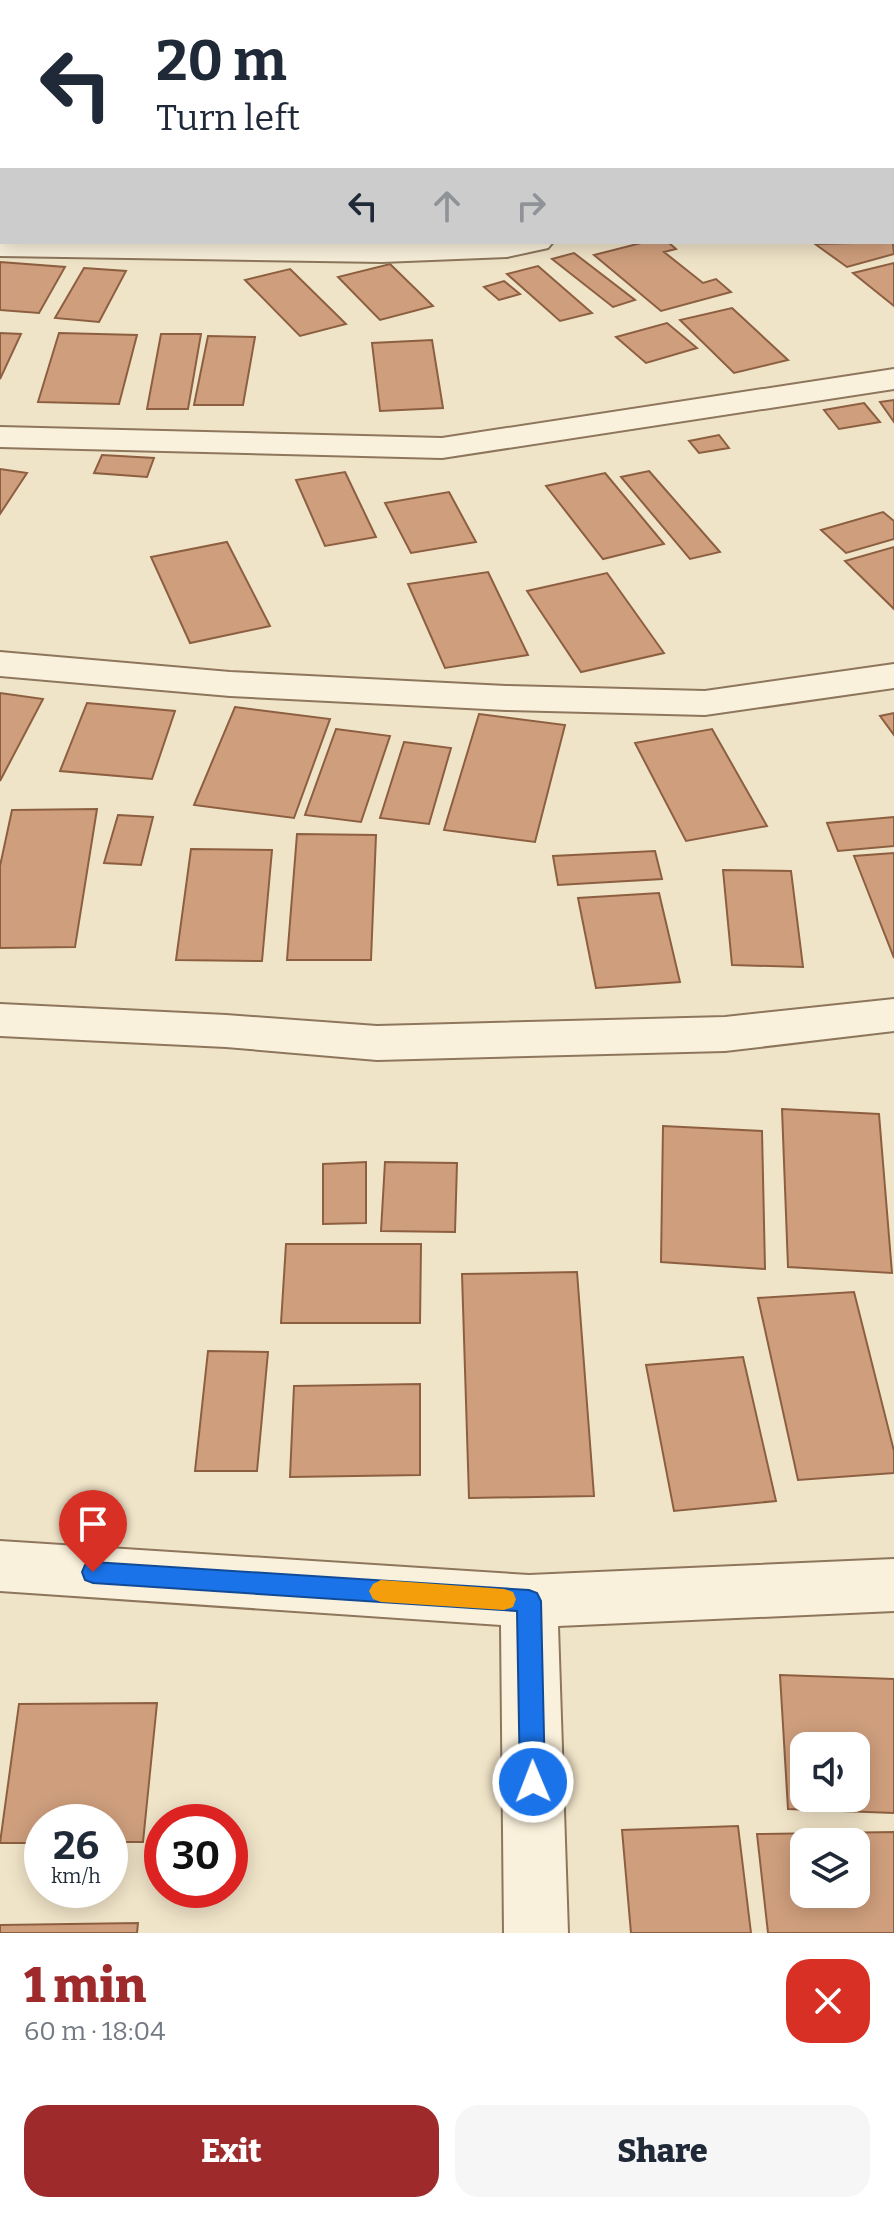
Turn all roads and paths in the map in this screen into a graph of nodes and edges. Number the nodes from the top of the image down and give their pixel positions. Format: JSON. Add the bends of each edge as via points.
{"nodes":[{"id":1,"x":528,"y":244,"type":"edge"},
{"id":2,"x":0,"y":247,"type":"edge"},
{"id":3,"x":894,"y":379,"type":"edge"},
{"id":4,"x":0,"y":437,"type":"edge"},
{"id":5,"x":0,"y":664,"type":"edge"},
{"id":6,"x":894,"y":676,"type":"edge"},
{"id":7,"x":894,"y":1015,"type":"edge"},
{"id":8,"x":0,"y":1020,"type":"edge"},
{"id":9,"x":0,"y":1566,"type":"edge"},
{"id":10,"x":894,"y":1585,"type":"edge"},
{"id":11,"x":529,"y":1601,"type":"junction"},
{"id":12,"x":536,"y":1933,"type":"edge"}],
"edges":[{"from":1,"to":2,"type":"street","via":[[382,253]]},
{"from":3,"to":4,"type":"street","via":[[442,448]]},
{"from":5,"to":6,"type":"street","via":[[230,684],[705,703]]},
{"from":7,"to":8,"type":"street","via":[[725,1034],[377,1043]]},
{"from":9,"to":11,"type":"street"},
{"from":10,"to":11,"type":"street"},
{"from":11,"to":12,"type":"street"}]}
